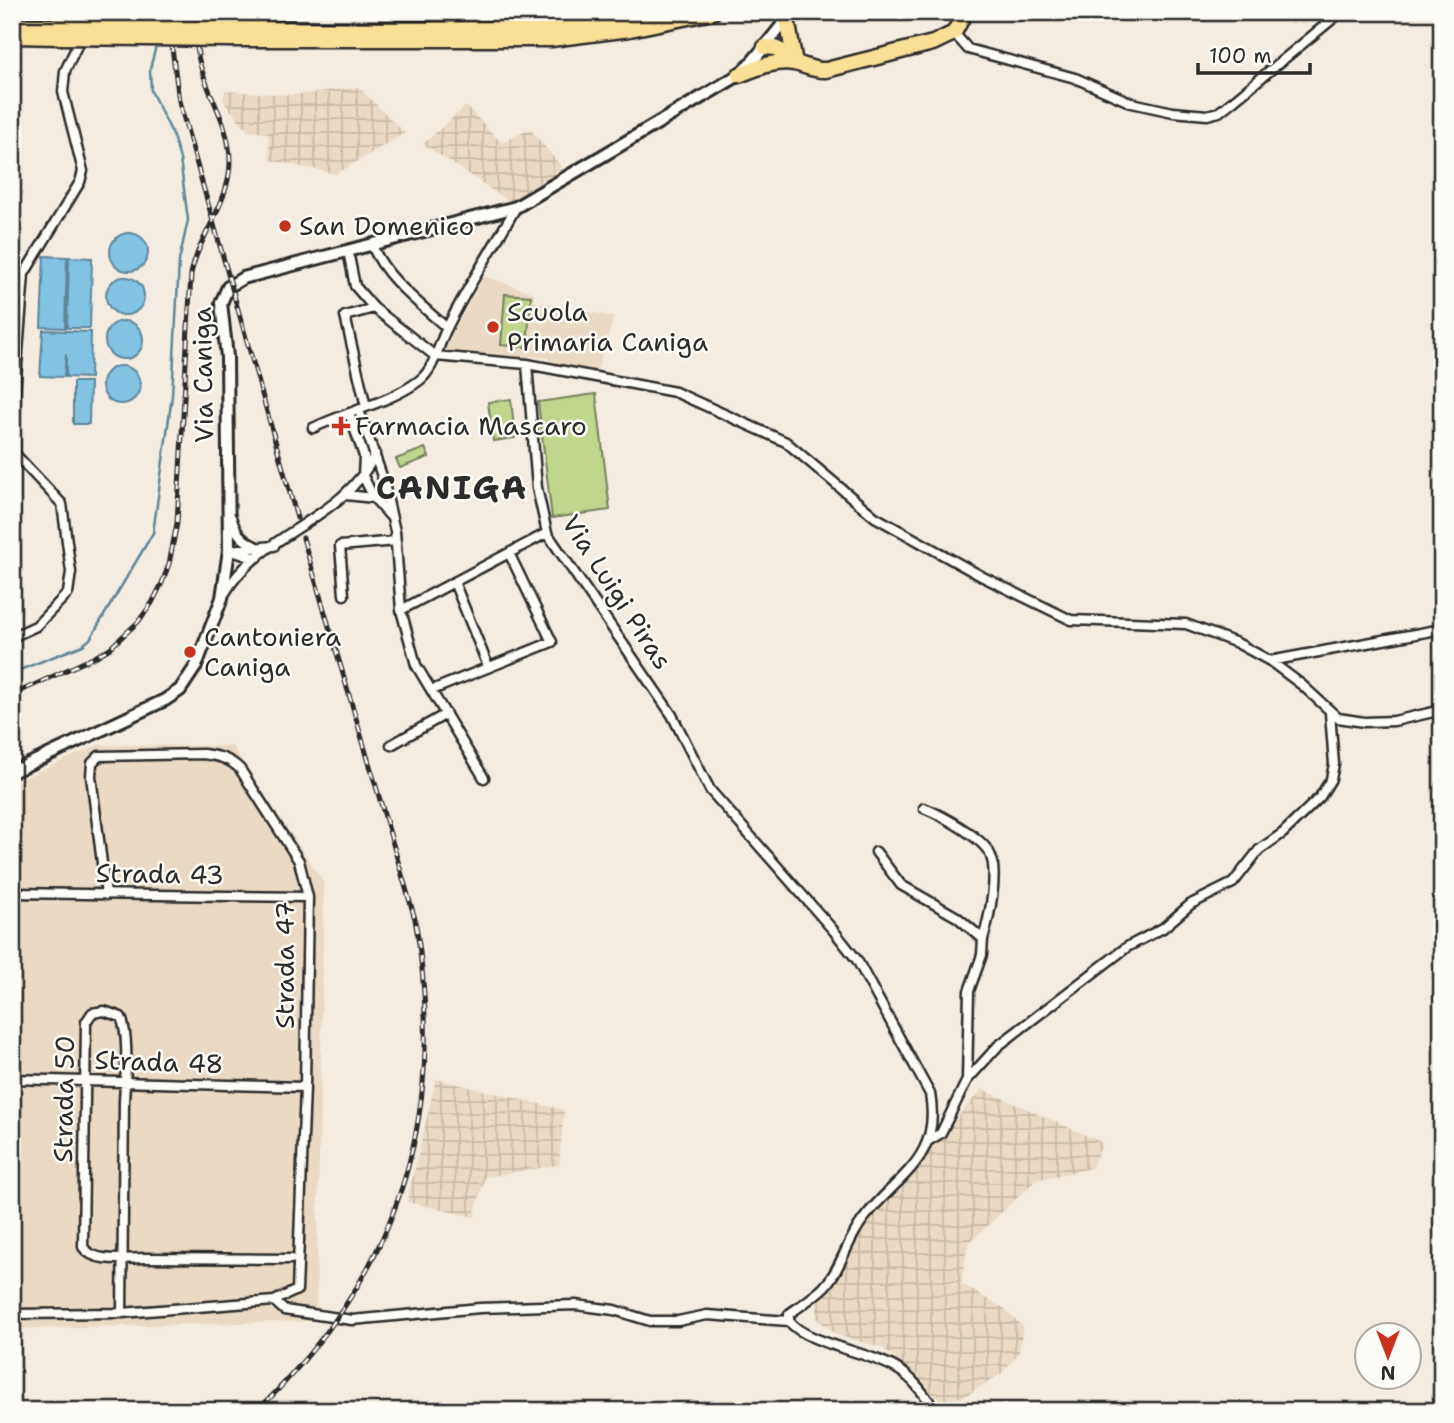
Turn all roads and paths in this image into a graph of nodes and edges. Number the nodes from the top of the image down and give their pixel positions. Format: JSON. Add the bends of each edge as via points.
{"nodes":[{"id":1,"x":93,"y":12,"type":"edge"},
{"id":2,"x":660,"y":12,"type":"edge"},
{"id":3,"x":712,"y":12,"type":"edge"},
{"id":4,"x":965,"y":12,"type":"edge"},
{"id":5,"x":1341,"y":12,"type":"edge"},
{"id":6,"x":788,"y":18,"type":"joint"},
{"id":7,"x":12,"y":26,"type":"edge"},
{"id":8,"x":60,"y":32,"type":"junction"},
{"id":9,"x":954,"y":33,"type":"junction"},
{"id":10,"x":424,"y":34,"type":"junction"},
{"id":11,"x":12,"y":36,"type":"edge"},
{"id":12,"x":765,"y":47,"type":"junction"},
{"id":13,"x":791,"y":61,"type":"junction"},
{"id":14,"x":739,"y":75,"type":"junction"},
{"id":15,"x":516,"y":207,"type":"junction"},
{"id":16,"x":372,"y":245,"type":"junction"},
{"id":17,"x":348,"y":251,"type":"junction"},
{"id":18,"x":374,"y":308,"type":"junction"},
{"id":19,"x":447,"y":328,"type":"junction"},
{"id":20,"x":435,"y":356,"type":"junction"},
{"id":21,"x":527,"y":363,"type":"junction"},
{"id":22,"x":363,"y":409,"type":"junction"},
{"id":23,"x":349,"y":413,"type":"junction"},
{"id":24,"x":313,"y":428,"type":"dead end"},
{"id":25,"x":375,"y":454,"type":"junction"},
{"id":26,"x":363,"y":476,"type":"junction"},
{"id":27,"x":384,"y":485,"type":"junction"},
{"id":28,"x":345,"y":495,"type":"junction"},
{"id":29,"x":374,"y":498,"type":"junction"},
{"id":30,"x":228,"y":508,"type":"junction"},
{"id":31,"x":392,"y":518,"type":"junction"},
{"id":32,"x":547,"y":533,"type":"junction"},
{"id":33,"x":396,"y":541,"type":"junction"},
{"id":34,"x":255,"y":546,"type":"junction"},
{"id":35,"x":274,"y":546,"type":"junction"},
{"id":36,"x":229,"y":550,"type":"junction"},
{"id":37,"x":509,"y":553,"type":"junction"},
{"id":38,"x":258,"y":557,"type":"junction"},
{"id":39,"x":454,"y":582,"type":"junction"},
{"id":40,"x":344,"y":595,"type":"dead end"},
{"id":41,"x":222,"y":598,"type":"junction"},
{"id":42,"x":401,"y":610,"type":"junction"},
{"id":43,"x":1442,"y":629,"type":"edge"},
{"id":44,"x":12,"y":637,"type":"edge"},
{"id":45,"x":1270,"y":661,"type":"junction"},
{"id":46,"x":488,"y":666,"type":"junction"},
{"id":47,"x":432,"y":690,"type":"junction"},
{"id":48,"x":1442,"y":710,"type":"edge"},
{"id":49,"x":1330,"y":713,"type":"junction"},
{"id":50,"x":446,"y":714,"type":"junction"},
{"id":51,"x":391,"y":745,"type":"dead end"},
{"id":52,"x":14,"y":769,"type":"edge"},
{"id":53,"x":484,"y":778,"type":"dead end"},
{"id":54,"x":924,"y":808,"type":"dead end"},
{"id":55,"x":876,"y":852,"type":"dead end"},
{"id":56,"x":12,"y":893,"type":"edge"},
{"id":57,"x":106,"y":895,"type":"junction"},
{"id":58,"x":308,"y":897,"type":"junction"},
{"id":59,"x":982,"y":939,"type":"junction"},
{"id":60,"x":12,"y":1079,"type":"edge"},
{"id":61,"x":967,"y":1080,"type":"junction"},
{"id":62,"x":85,"y":1081,"type":"junction"},
{"id":63,"x":124,"y":1082,"type":"junction"},
{"id":64,"x":305,"y":1087,"type":"junction"},
{"id":65,"x":928,"y":1141,"type":"junction"},
{"id":66,"x":122,"y":1258,"type":"junction"},
{"id":67,"x":291,"y":1259,"type":"dead end"},
{"id":68,"x":274,"y":1301,"type":"junction"},
{"id":69,"x":122,"y":1313,"type":"junction"},
{"id":70,"x":12,"y":1314,"type":"edge"},
{"id":71,"x":789,"y":1321,"type":"junction"},
{"id":72,"x":936,"y":1411,"type":"edge"}],
"edges":[{"from":1,"to":44,"type":"street","via":[[65,71],[63,92],[83,171],[24,274],[15,393],[14,453],[62,504],[71,572],[68,593],[36,626]]},
{"from":2,"to":10,"type":"highway","via":[[550,27]]},
{"from":3,"to":10,"type":"highway","via":[[617,31],[551,38]]},
{"from":4,"to":9,"type":"highway"},
{"from":5,"to":9,"type":"street","via":[[1219,112],[1207,115],[1132,103],[1075,78],[968,49]]},
{"from":6,"to":12,"type":"street","name":"Via Caniga"},
{"from":6,"to":13,"type":"highway"},
{"from":7,"to":8,"type":"highway"},
{"from":8,"to":10,"type":"highway","bridge":true},
{"from":8,"to":11,"type":"highway"},
{"from":9,"to":13,"type":"highway","via":[[933,43],[826,70]]},
{"from":12,"to":13,"type":"highway","via":[[775,48]]},
{"from":12,"to":14,"type":"street","name":"Via Caniga"},
{"from":13,"to":14,"type":"highway"},
{"from":14,"to":15,"type":"street","name":"Via Caniga"},
{"from":15,"to":16,"type":"street","name":"Via Caniga"},
{"from":15,"to":19,"type":"street"},
{"from":16,"to":17,"type":"street","name":"Via Caniga"},
{"from":16,"to":19,"type":"street","via":[[377,260]]},
{"from":17,"to":18,"type":"street","via":[[355,286]]},
{"from":17,"to":30,"type":"street","name":"Via Caniga","via":[[243,278],[223,295]]},
{"from":18,"to":20,"type":"street"},
{"from":18,"to":22,"type":"street","via":[[345,316]]},
{"from":19,"to":20,"type":"street"},
{"from":20,"to":21,"type":"street"},
{"from":20,"to":22,"type":"street","via":[[418,382]]},
{"from":21,"to":32,"type":"street","name":"Via Luigi Piras","via":[[537,488]]},
{"from":21,"to":45,"type":"street","via":[[675,392],[771,434],[802,454],[875,517],[983,578],[1071,620],[1186,624]]},
{"from":22,"to":23,"type":"street"},
{"from":22,"to":25,"type":"street"},
{"from":23,"to":24,"type":"street"},
{"from":23,"to":26,"type":"street","via":[[364,456]]},
{"from":25,"to":26,"type":"street"},
{"from":25,"to":27,"type":"street"},
{"from":26,"to":27,"type":"street"},
{"from":26,"to":28,"type":"street"},
{"from":26,"to":29,"type":"street"},
{"from":27,"to":31,"type":"street"},
{"from":28,"to":29,"type":"street"},
{"from":28,"to":35,"type":"street"},
{"from":29,"to":31,"type":"street"},
{"from":30,"to":34,"type":"street","via":[[236,532]]},
{"from":30,"to":36,"type":"street","name":"Via Caniga"},
{"from":31,"to":33,"type":"street"},
{"from":32,"to":37,"type":"street"},
{"from":32,"to":65,"type":"street","name":"Via Luigi Piras","via":[[665,705],[710,790],[857,960],[930,1094],[933,1128]]},
{"from":33,"to":40,"type":"street","via":[[340,546]]},
{"from":33,"to":42,"type":"street"},
{"from":34,"to":35,"type":"street"},
{"from":34,"to":36,"type":"street"},
{"from":35,"to":38,"type":"street"},
{"from":36,"to":38,"type":"street"},
{"from":36,"to":41,"type":"street","name":"Via Caniga"},
{"from":37,"to":39,"type":"street"},
{"from":37,"to":46,"type":"street","via":[[552,642]]},
{"from":38,"to":41,"type":"street","via":[[233,580]]},
{"from":39,"to":42,"type":"street"},
{"from":39,"to":46,"type":"street"},
{"from":41,"to":52,"type":"street","name":"Via Caniga","via":[[196,666],[180,690]]},
{"from":42,"to":47,"type":"street","via":[[416,665]]},
{"from":43,"to":45,"type":"street"},
{"from":45,"to":49,"type":"street"},
{"from":46,"to":47,"type":"street"},
{"from":47,"to":50,"type":"street"},
{"from":48,"to":49,"type":"street","via":[[1384,722],[1338,718]]},
{"from":49,"to":61,"type":"street","via":[[1334,764],[1320,797],[1259,850],[1233,883],[1191,904],[1163,928],[1127,947],[998,1046]]},
{"from":50,"to":51,"type":"street"},
{"from":50,"to":53,"type":"street"},
{"from":54,"to":59,"type":"street","via":[[954,821],[990,852],[989,917]]},
{"from":55,"to":59,"type":"street","via":[[901,885],[957,917]]},
{"from":56,"to":57,"type":"street","name":"Strada 43"},
{"from":57,"to":58,"type":"street","name":"Strada 43"},
{"from":57,"to":58,"type":"street","name":"Strada 47","via":[[92,762],[99,756],[203,754],[219,755],[240,769],[299,861]]},
{"from":58,"to":64,"type":"street","name":"Strada 47"},
{"from":59,"to":61,"type":"street","via":[[982,955],[969,991]]},
{"from":60,"to":62,"type":"street","name":"Strada 48"},
{"from":61,"to":65,"type":"street","via":[[941,1133]]},
{"from":62,"to":63,"type":"street","name":"Strada 48"},
{"from":62,"to":63,"type":"street","name":"Strada 50","via":[[86,1022],[92,1013],[104,1011],[121,1017],[125,1027]]},
{"from":62,"to":66,"type":"street","name":"Strada 50","via":[[83,1247],[94,1257]]},
{"from":63,"to":64,"type":"street","name":"Strada 48"},
{"from":63,"to":66,"type":"street","name":"Strada 50"},
{"from":64,"to":68,"type":"street","name":"Strada 47","via":[[297,1290]]},
{"from":65,"to":71,"type":"street","via":[[919,1158],[863,1219],[824,1287],[789,1314]]},
{"from":66,"to":67,"type":"street","name":"Strada 50"},
{"from":66,"to":69,"type":"street","name":"Strada 50"},
{"from":68,"to":69,"type":"street"},
{"from":68,"to":71,"type":"street","via":[[284,1310],[352,1320],[576,1305],[650,1321],[707,1315]]},
{"from":69,"to":70,"type":"street"},
{"from":71,"to":72,"type":"street","via":[[809,1335],[900,1370]]}]}
